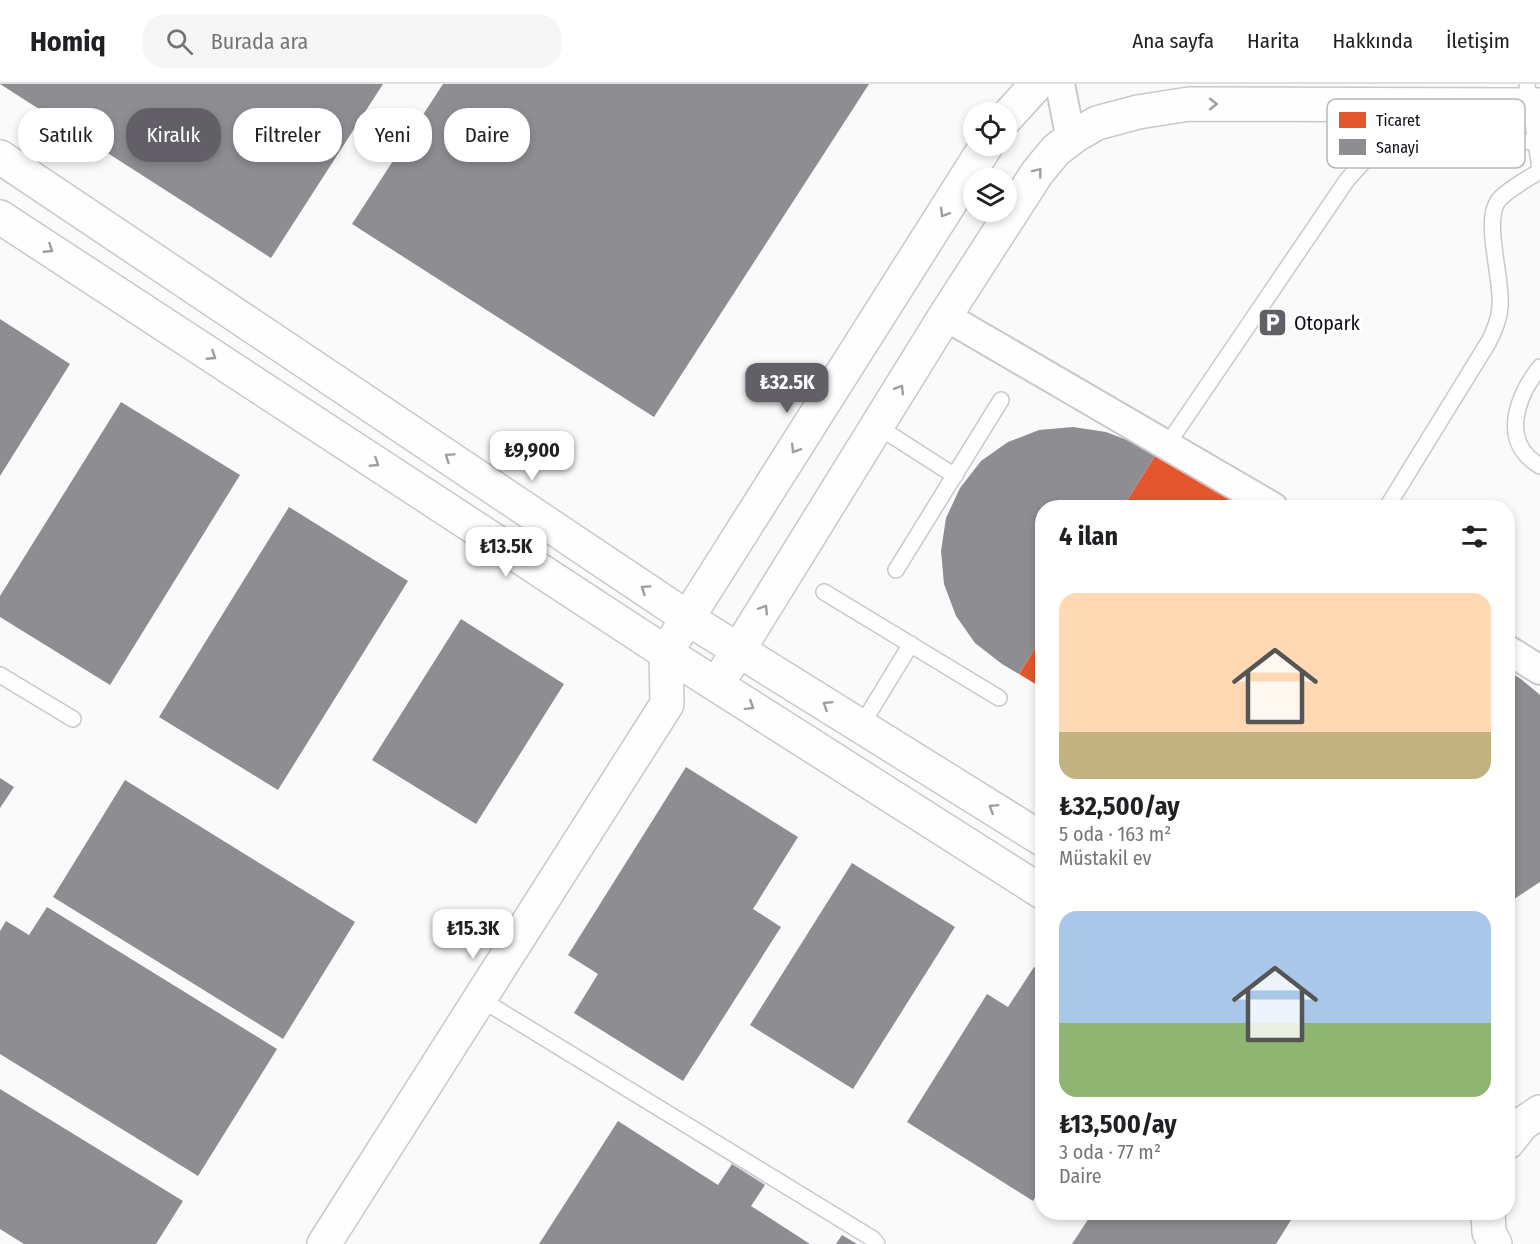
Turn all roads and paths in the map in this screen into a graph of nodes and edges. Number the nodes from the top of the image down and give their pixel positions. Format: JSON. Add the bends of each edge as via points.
{"nodes":[{"id":1,"x":1037,"y":84,"type":"edge"},
{"id":2,"x":1060,"y":84,"type":"edge"},
{"id":3,"x":1532,"y":98,"type":"edge"},
{"id":4,"x":1475,"y":99,"type":"edge"},
{"id":5,"x":1327,"y":102,"type":"edge"},
{"id":6,"x":1017,"y":106,"type":"edge"},
{"id":7,"x":1071,"y":140,"type":"junction"},
{"id":8,"x":1534,"y":141,"type":"junction"},
{"id":9,"x":1525,"y":142,"type":"edge"},
{"id":10,"x":980,"y":156,"type":"edge"},
{"id":11,"x":0,"y":157,"type":"edge"},
{"id":12,"x":1358,"y":168,"type":"edge"},
{"id":13,"x":1540,"y":170,"type":"edge"},
{"id":14,"x":0,"y":217,"type":"edge"},
{"id":15,"x":945,"y":316,"type":"junction"},
{"id":16,"x":1540,"y":367,"type":"edge"},
{"id":17,"x":1001,"y":400,"type":"dead end"},
{"id":18,"x":877,"y":426,"type":"junction"},
{"id":19,"x":1167,"y":445,"type":"junction"},
{"id":20,"x":1540,"y":466,"type":"edge"},
{"id":21,"x":955,"y":476,"type":"junction"},
{"id":22,"x":1261,"y":500,"type":"edge"},
{"id":23,"x":1391,"y":500,"type":"edge"},
{"id":24,"x":896,"y":570,"type":"dead end"},
{"id":25,"x":824,"y":592,"type":"dead end"},
{"id":26,"x":689,"y":618,"type":"junction"},
{"id":27,"x":911,"y":645,"type":"junction"},
{"id":28,"x":738,"y":651,"type":"junction"},
{"id":29,"x":666,"y":652,"type":"junction"},
{"id":30,"x":1515,"y":654,"type":"edge"},
{"id":31,"x":1540,"y":670,"type":"edge"},
{"id":32,"x":0,"y":675,"type":"edge"},
{"id":33,"x":716,"y":685,"type":"junction"},
{"id":34,"x":999,"y":698,"type":"dead end"},
{"id":35,"x":667,"y":704,"type":"junction"},
{"id":36,"x":73,"y":719,"type":"dead end"},
{"id":37,"x":861,"y":726,"type":"junction"},
{"id":38,"x":1035,"y":835,"type":"edge"},
{"id":39,"x":1035,"y":888,"type":"edge"},
{"id":40,"x":479,"y":998,"type":"junction"},
{"id":41,"x":324,"y":1244,"type":"edge"},
{"id":42,"x":877,"y":1244,"type":"edge"}],
"edges":[{"from":1,"to":6,"type":"street"},
{"from":2,"to":7,"type":"street"},
{"from":4,"to":3,"type":"street","one_way":true},
{"from":3,"to":8,"type":"lane"},
{"from":7,"to":5,"type":"street","one_way":true,"via":[[1097,123],[1189,104]]},
{"from":15,"to":7,"type":"street","one_way":true,"via":[[1036,173],[1056,150]]},
{"from":8,"to":9,"type":"lane"},
{"from":8,"to":13,"type":"lane"},
{"from":10,"to":26,"type":"street","one_way":true},
{"from":26,"to":11,"type":"street","one_way":true},
{"from":12,"to":19,"type":"lane"},
{"from":13,"to":23,"type":"lane","via":[[1499,199],[1494,208],[1500,308],[1496,328]]},
{"from":14,"to":29,"type":"street","one_way":true},
{"from":18,"to":15,"type":"street","one_way":true},
{"from":15,"to":19,"type":"street"},
{"from":16,"to":20,"type":"lane","via":[[1519,400],[1515,416],[1520,446]]},
{"from":17,"to":21,"type":"lane"},
{"from":18,"to":21,"type":"lane"},
{"from":28,"to":18,"type":"street","one_way":true},
{"from":19,"to":22,"type":"street"},
{"from":21,"to":24,"type":"lane"},
{"from":25,"to":27,"type":"lane"},
{"from":26,"to":28,"type":"street"},
{"from":26,"to":29,"type":"street"},
{"from":27,"to":34,"type":"lane"},
{"from":27,"to":37,"type":"lane"},
{"from":28,"to":33,"type":"street"},
{"from":37,"to":28,"type":"street","one_way":true},
{"from":29,"to":33,"type":"street"},
{"from":29,"to":35,"type":"street"},
{"from":30,"to":31,"type":"street"},
{"from":32,"to":36,"type":"lane"},
{"from":33,"to":35,"type":"street"},
{"from":33,"to":39,"type":"street","one_way":true},
{"from":35,"to":40,"type":"street"},
{"from":38,"to":37,"type":"street","one_way":true},
{"from":40,"to":41,"type":"street"},
{"from":40,"to":42,"type":"lane"}]}
